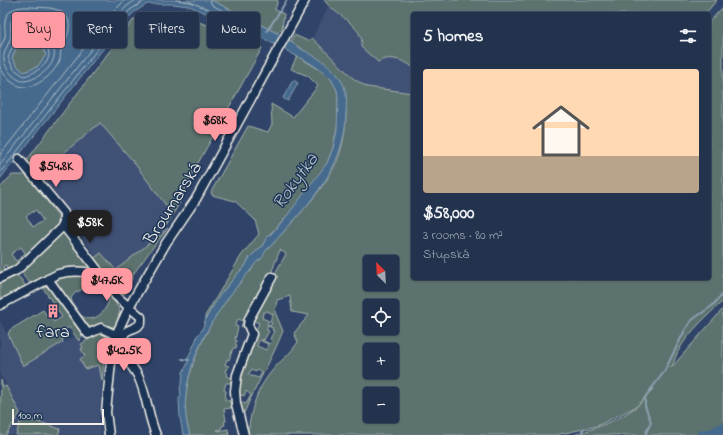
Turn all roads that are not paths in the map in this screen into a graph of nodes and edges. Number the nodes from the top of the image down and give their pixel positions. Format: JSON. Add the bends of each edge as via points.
{"nodes":[{"id":1,"x":305,"y":0,"type":"edge"},
{"id":2,"x":19,"y":158,"type":"dead end"},
{"id":3,"x":63,"y":225,"type":"junction"},
{"id":4,"x":103,"y":277,"type":"junction"},
{"id":5,"x":272,"y":277,"type":"dead end"},
{"id":6,"x":0,"y":278,"type":"edge"},
{"id":7,"x":48,"y":279,"type":"junction"},
{"id":8,"x":0,"y":305,"type":"edge"},
{"id":9,"x":128,"y":307,"type":"junction"},
{"id":10,"x":116,"y":335,"type":"junction"},
{"id":11,"x":109,"y":435,"type":"edge"},
{"id":12,"x":156,"y":435,"type":"edge"},
{"id":13,"x":244,"y":435,"type":"edge"}],
"edges":[{"from":1,"to":9,"type":"street","name":"Broumarská","via":[[196,199],[162,249]]},
{"from":2,"to":3,"type":"street","via":[[64,213]]},
{"from":3,"to":4,"type":"street"},
{"from":3,"to":6,"type":"street","via":[[17,270]]},
{"from":4,"to":7,"type":"street","via":[[75,271]]},
{"from":4,"to":9,"type":"street","via":[[116,296]]},
{"from":5,"to":13,"type":"street","via":[[249,319],[252,334],[236,381],[236,404]]},
{"from":7,"to":8,"type":"street"},
{"from":7,"to":10,"type":"street","via":[[88,334],[101,328]]},
{"from":9,"to":10,"type":"street","name":"Broumarská"},
{"from":9,"to":12,"type":"street","via":[[141,316],[141,322],[125,333],[121,342],[122,350],[138,376]]},
{"from":10,"to":11,"type":"street","name":"Broumarská","via":[[107,406]]}]}
